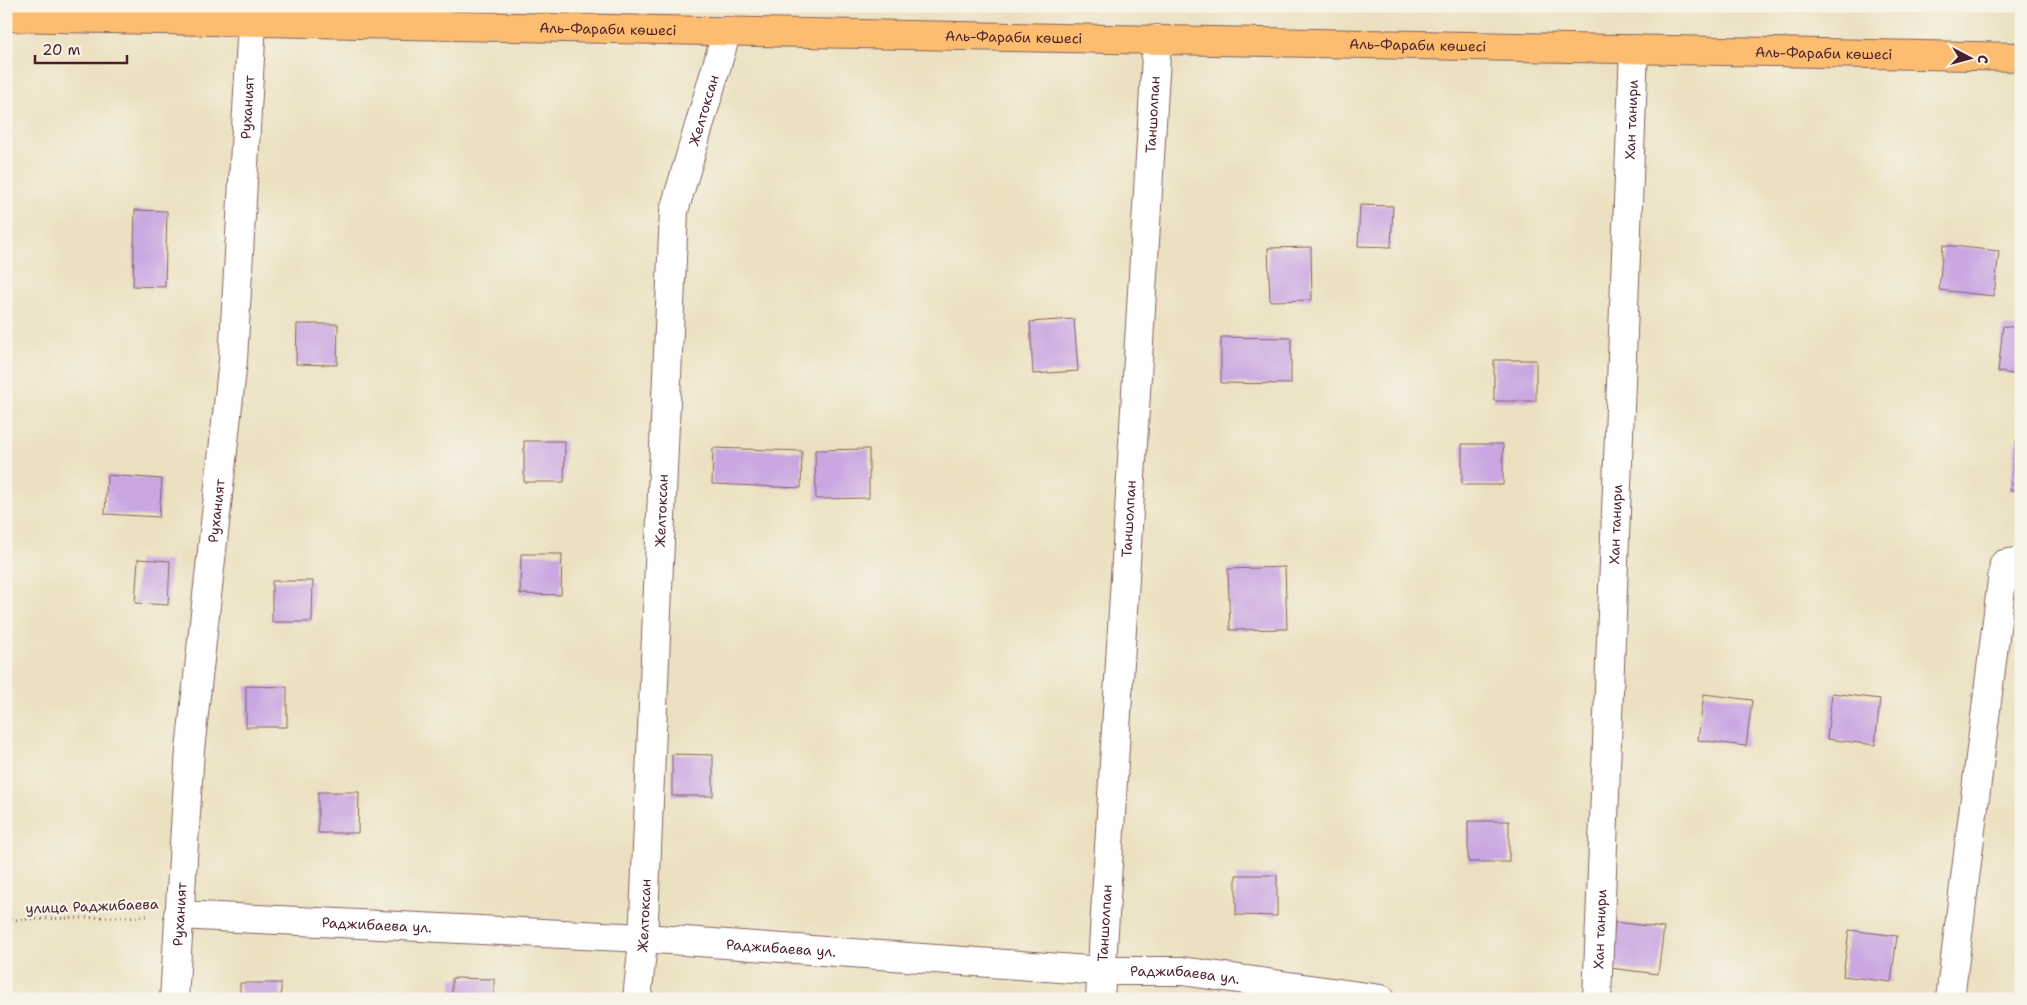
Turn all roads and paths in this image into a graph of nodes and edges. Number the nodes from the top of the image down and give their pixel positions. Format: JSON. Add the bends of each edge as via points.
{"nodes":[{"id":1,"x":6,"y":17,"type":"edge"},
{"id":2,"x":252,"y":22,"type":"junction"},
{"id":3,"x":728,"y":31,"type":"junction"},
{"id":4,"x":1157,"y":39,"type":"junction"},
{"id":5,"x":1634,"y":49,"type":"junction"},
{"id":6,"x":2021,"y":56,"type":"edge"},
{"id":7,"x":2021,"y":561,"type":"edge"},
{"id":8,"x":178,"y":915,"type":"junction"},
{"id":9,"x":6,"y":920,"type":"edge"},
{"id":10,"x":643,"y":938,"type":"junction"},
{"id":11,"x":1102,"y":971,"type":"junction"},
{"id":12,"x":174,"y":999,"type":"edge"},
{"id":13,"x":637,"y":999,"type":"edge"},
{"id":14,"x":1100,"y":999,"type":"edge"},
{"id":15,"x":1381,"y":999,"type":"edge"},
{"id":16,"x":1597,"y":999,"type":"edge"},
{"id":17,"x":1950,"y":999,"type":"edge"}],
"edges":[{"from":1,"to":2,"type":"main road","name":"Аль-Фараби көшесі"},
{"from":2,"to":3,"type":"main road","name":"Аль-Фараби көшесі"},
{"from":2,"to":8,"type":"street","name":"Руханият","via":[[233,360],[190,750]]},
{"from":3,"to":4,"type":"main road","name":"Аль-Фараби көшесі"},
{"from":3,"to":10,"type":"street","name":"Желтоксан","via":[[674,211]]},
{"from":4,"to":5,"type":"main road","name":"Аль-Фараби көшесі"},
{"from":4,"to":11,"type":"street","name":"Таншолпан"},
{"from":5,"to":6,"type":"main road","name":"Аль-Фараби көшесі"},
{"from":5,"to":16,"type":"street","name":"Хан танири"},
{"from":7,"to":17,"type":"street","via":[[2004,564]]},
{"from":8,"to":9,"type":"path","name":"улица Раджибаева"},
{"from":8,"to":10,"type":"street","name":"Раджибаева ул."},
{"from":8,"to":12,"type":"street","name":"Руханият"},
{"from":10,"to":11,"type":"street","name":"Раджибаева ул."},
{"from":10,"to":13,"type":"street","name":"Желтоксан"},
{"from":11,"to":14,"type":"street","name":"Таншолпан"},
{"from":11,"to":15,"type":"street","name":"Раджибаева ул.","via":[[1182,971]]}]}
